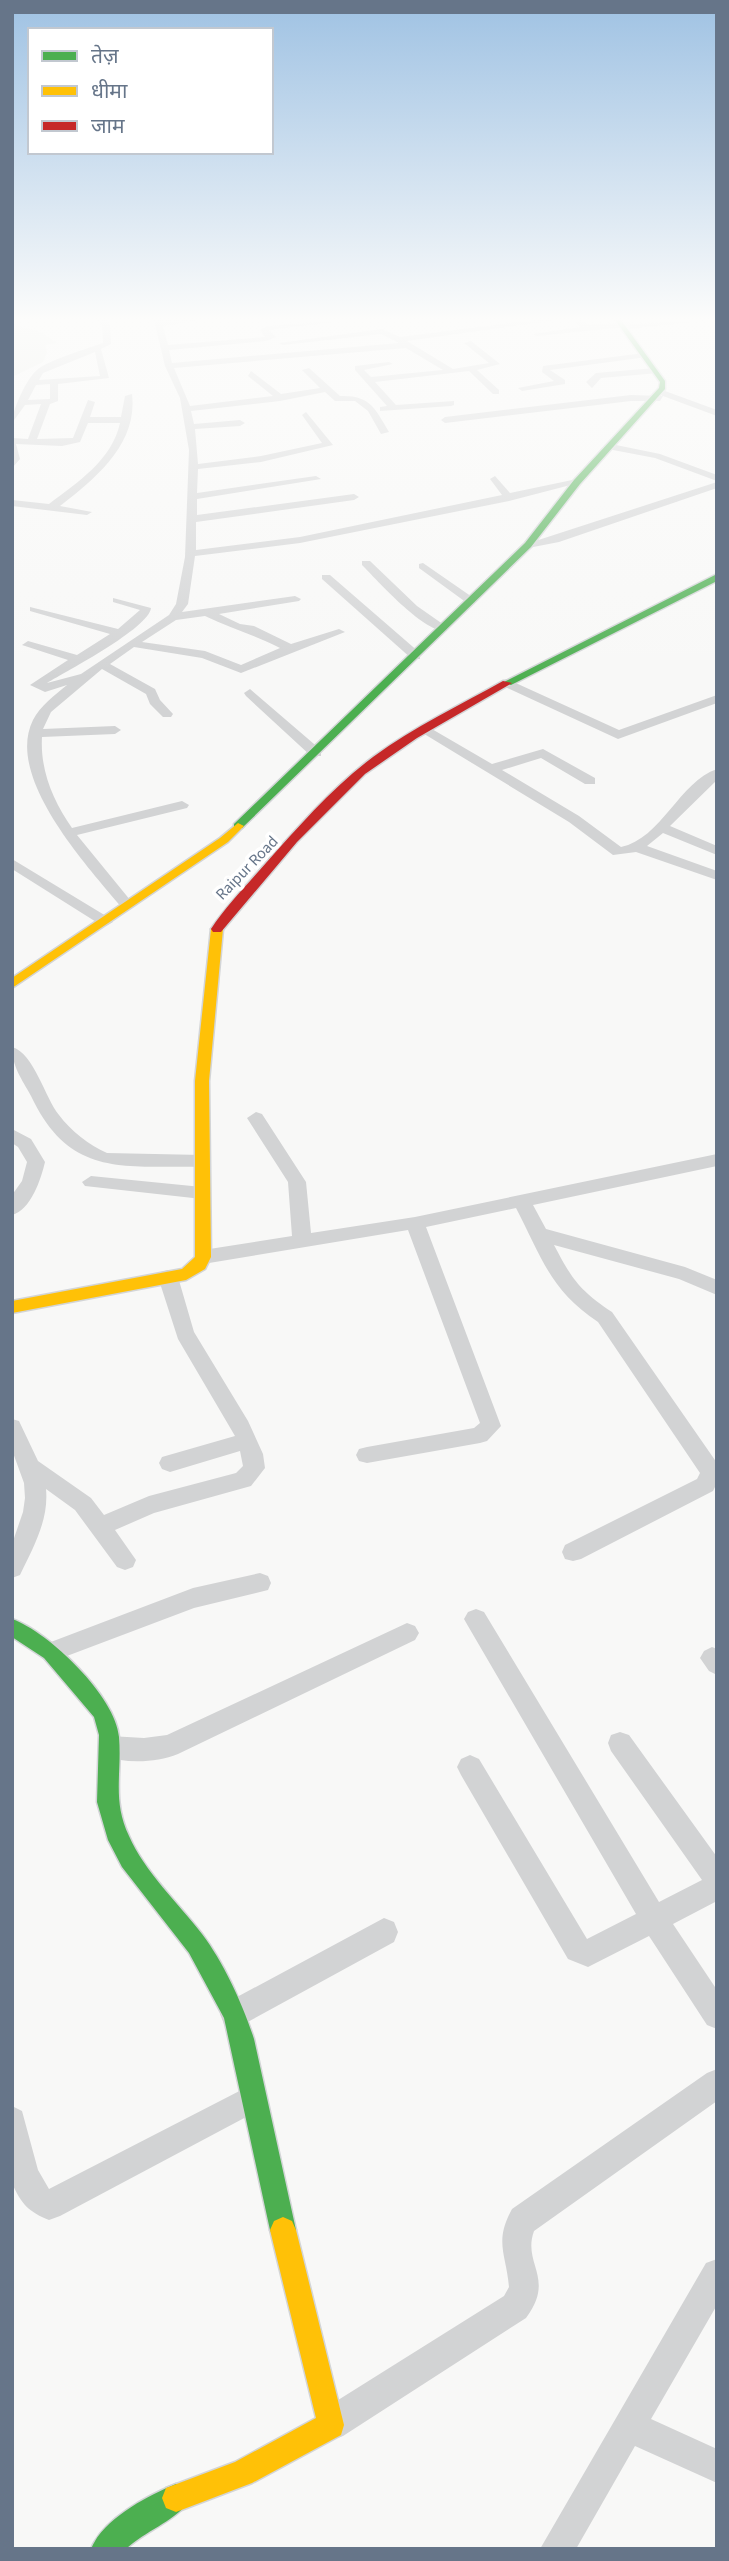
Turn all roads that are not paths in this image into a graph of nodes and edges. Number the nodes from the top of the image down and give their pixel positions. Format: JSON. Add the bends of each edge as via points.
{"nodes":[{"id":1,"x":77,"y":440,"type":"edge"},
{"id":2,"x":120,"y":440,"type":"edge"},
{"id":3,"x":191,"y":440,"type":"edge"},
{"id":4,"x":324,"y":440,"type":"edge"},
{"id":5,"x":618,"y":440,"type":"edge"},
{"id":6,"x":623,"y":440,"type":"edge"},
{"id":7,"x":32,"y":442,"type":"joint"},
{"id":8,"x":12,"y":443,"type":"edge"},
{"id":9,"x":616,"y":447,"type":"junction"},
{"id":10,"x":12,"y":465,"type":"edge"},
{"id":11,"x":195,"y":467,"type":"junction"},
{"id":12,"x":288,"y":471,"type":"dead end"},
{"id":13,"x":717,"y":478,"type":"edge"},
{"id":14,"x":237,"y":479,"type":"dead end"},
{"id":15,"x":316,"y":479,"type":"dead end"},
{"id":16,"x":495,"y":479,"type":"dead end"},
{"id":17,"x":577,"y":482,"type":"junction"},
{"id":18,"x":717,"y":485,"type":"edge"},
{"id":19,"x":698,"y":491,"type":"junction"},
{"id":20,"x":192,"y":497,"type":"junction"},
{"id":21,"x":354,"y":497,"type":"dead end"},
{"id":22,"x":509,"y":498,"type":"junction"},
{"id":23,"x":717,"y":500,"type":"edge"},
{"id":24,"x":15,"y":505,"type":"edge"},
{"id":25,"x":51,"y":508,"type":"junction"},
{"id":26,"x":87,"y":512,"type":"dead end"},
{"id":27,"x":193,"y":519,"type":"junction"},
{"id":28,"x":532,"y":540,"type":"junction"},
{"id":29,"x":190,"y":554,"type":"junction"},
{"id":30,"x":366,"y":563,"type":"dead end"},
{"id":31,"x":423,"y":566,"type":"dead end"},
{"id":32,"x":326,"y":577,"type":"dead end"},
{"id":33,"x":716,"y":578,"type":"edge"},
{"id":34,"x":295,"y":599,"type":"dead end"},
{"id":35,"x":117,"y":600,"type":"dead end"},
{"id":36,"x":471,"y":601,"type":"junction"},
{"id":37,"x":34,"y":609,"type":"dead end"},
{"id":38,"x":206,"y":612,"type":"junction"},
{"id":39,"x":173,"y":617,"type":"junction"},
{"id":40,"x":443,"y":629,"type":"junction"},
{"id":41,"x":339,"y":632,"type":"dead end"},
{"id":42,"x":120,"y":633,"type":"junction"},
{"id":43,"x":134,"y":644,"type":"junction"},
{"id":44,"x":28,"y":645,"type":"dead end"},
{"id":45,"x":289,"y":648,"type":"junction"},
{"id":46,"x":416,"y":656,"type":"junction"},
{"id":47,"x":79,"y":659,"type":"junction"},
{"id":48,"x":100,"y":668,"type":"junction"},
{"id":49,"x":507,"y":684,"type":"junction"},
{"id":50,"x":250,"y":693,"type":"dead end"},
{"id":51,"x":717,"y":699,"type":"edge"},
{"id":52,"x":167,"y":714,"type":"dead end"},
{"id":53,"x":425,"y":729,"type":"junction"},
{"id":54,"x":115,"y":730,"type":"dead end"},
{"id":55,"x":36,"y":733,"type":"junction"},
{"id":56,"x":316,"y":753,"type":"junction"},
{"id":57,"x":490,"y":769,"type":"junction"},
{"id":58,"x":717,"y":773,"type":"edge"},
{"id":59,"x":590,"y":780,"type":"dead end"},
{"id":60,"x":182,"y":805,"type":"dead end"},
{"id":61,"x":660,"y":827,"type":"junction"},
{"id":62,"x":71,"y":832,"type":"junction"},
{"id":63,"x":635,"y":847,"type":"junction"},
{"id":64,"x":717,"y":851,"type":"edge"},
{"id":65,"x":12,"y":863,"type":"edge"},
{"id":66,"x":28,"y":873,"type":"junction"},
{"id":67,"x":717,"y":876,"type":"edge"},
{"id":68,"x":12,"y":880,"type":"edge"},
{"id":69,"x":128,"y":906,"type":"junction"},
{"id":70,"x":106,"y":922,"type":"junction"},
{"id":71,"x":12,"y":984,"type":"edge"},
{"id":72,"x":12,"y":1052,"type":"edge"},
{"id":73,"x":256,"y":1118,"type":"dead end"},
{"id":74,"x":12,"y":1135,"type":"edge"},
{"id":75,"x":717,"y":1160,"type":"edge"},
{"id":76,"x":202,"y":1161,"type":"junction"},
{"id":77,"x":91,"y":1182,"type":"dead end"},
{"id":78,"x":202,"y":1194,"type":"junction"},
{"id":79,"x":522,"y":1201,"type":"junction"},
{"id":80,"x":12,"y":1209,"type":"edge"},
{"id":81,"x":415,"y":1223,"type":"junction"},
{"id":82,"x":539,"y":1234,"type":"junction"},
{"id":83,"x":302,"y":1241,"type":"junction"},
{"id":84,"x":203,"y":1257,"type":"junction"},
{"id":85,"x":168,"y":1277,"type":"junction"},
{"id":86,"x":717,"y":1288,"type":"edge"},
{"id":87,"x":12,"y":1307,"type":"edge"},
{"id":88,"x":12,"y":1427,"type":"edge"},
{"id":89,"x":246,"y":1441,"type":"junction"},
{"id":90,"x":367,"y":1455,"type":"dead end"},
{"id":91,"x":170,"y":1462,"type":"dead end"},
{"id":92,"x":31,"y":1467,"type":"junction"},
{"id":93,"x":101,"y":1526,"type":"junction"},
{"id":94,"x":573,"y":1552,"type":"dead end"},
{"id":95,"x":125,"y":1560,"type":"dead end"},
{"id":96,"x":12,"y":1568,"type":"edge"},
{"id":97,"x":260,"y":1583,"type":"dead end"},
{"id":98,"x":476,"y":1619,"type":"dead end"},
{"id":99,"x":12,"y":1627,"type":"edge"},
{"id":100,"x":407,"y":1633,"type":"dead end"},
{"id":101,"x":51,"y":1652,"type":"junction"},
{"id":102,"x":620,"y":1743,"type":"dead end"},
{"id":103,"x":110,"y":1746,"type":"junction"},
{"id":104,"x":470,"y":1767,"type":"dead end"},
{"id":105,"x":717,"y":1879,"type":"edge"},
{"id":106,"x":717,"y":1887,"type":"edge"},
{"id":107,"x":654,"y":1919,"type":"junction"},
{"id":108,"x":384,"y":1932,"type":"dead end"},
{"id":109,"x":234,"y":2014,"type":"junction"},
{"id":110,"x":717,"y":2015,"type":"edge"},
{"id":111,"x":717,"y":2083,"type":"edge"},
{"id":112,"x":253,"y":2098,"type":"junction"},
{"id":113,"x":12,"y":2121,"type":"edge"},
{"id":114,"x":717,"y":2274,"type":"edge"},
{"id":115,"x":331,"y":2425,"type":"junction"},
{"id":116,"x":628,"y":2426,"type":"junction"},
{"id":117,"x":717,"y":2466,"type":"edge"},
{"id":118,"x":106,"y":2548,"type":"edge"},
{"id":119,"x":557,"y":2549,"type":"edge"}],
"edges":[{"from":1,"to":7,"type":"street"},
{"from":2,"to":25,"type":"street","via":[[86,480]]},
{"from":3,"to":11,"type":"street"},
{"from":4,"to":11,"type":"street","via":[[328,445]]},
{"from":5,"to":17,"type":"street"},
{"from":6,"to":9,"type":"street"},
{"from":7,"to":8,"type":"street"},
{"from":8,"to":10,"type":"street"},
{"from":9,"to":13,"type":"street"},
{"from":9,"to":28,"type":"street","via":[[548,529]]},
{"from":11,"to":20,"type":"street","via":[[197,483]]},
{"from":12,"to":14,"type":"street"},
{"from":15,"to":20,"type":"street"},
{"from":16,"to":22,"type":"street"},
{"from":17,"to":22,"type":"street"},
{"from":17,"to":28,"type":"street"},
{"from":18,"to":19,"type":"street"},
{"from":19,"to":23,"type":"street"},
{"from":19,"to":28,"type":"street","via":[[555,540]]},
{"from":20,"to":27,"type":"street"},
{"from":21,"to":27,"type":"street"},
{"from":22,"to":29,"type":"street","via":[[290,542]]},
{"from":24,"to":25,"type":"street"},
{"from":25,"to":26,"type":"street"},
{"from":27,"to":29,"type":"street"},
{"from":28,"to":36,"type":"street"},
{"from":29,"to":39,"type":"street","via":[[182,604]]},
{"from":30,"to":40,"type":"street","via":[[413,608]]},
{"from":31,"to":36,"type":"street"},
{"from":32,"to":46,"type":"street"},
{"from":33,"to":49,"type":"street","name":"Raipur Road"},
{"from":34,"to":38,"type":"street"},
{"from":35,"to":42,"type":"street","via":[[146,610]]},
{"from":36,"to":40,"type":"street"},
{"from":37,"to":42,"type":"street"},
{"from":38,"to":39,"type":"street"},
{"from":38,"to":45,"type":"street"},
{"from":39,"to":43,"type":"street"},
{"from":40,"to":46,"type":"street"},
{"from":41,"to":45,"type":"street"},
{"from":42,"to":47,"type":"street"},
{"from":43,"to":45,"type":"street","via":[[205,655],[238,669]]},
{"from":43,"to":48,"type":"street"},
{"from":44,"to":47,"type":"street"},
{"from":46,"to":56,"type":"street"},
{"from":47,"to":48,"type":"street","via":[[36,685],[50,687]]},
{"from":48,"to":52,"type":"street","via":[[150,692]]},
{"from":48,"to":55,"type":"street","via":[[46,711]]},
{"from":49,"to":51,"type":"street","via":[[618,735]]},
{"from":49,"to":53,"type":"street","name":"Raipur Road"},
{"from":50,"to":56,"type":"street"},
{"from":53,"to":57,"type":"street"},
{"from":53,"to":76,"type":"street","name":"Raipur Road","via":[[351,780],[218,926],[206,1020]]},
{"from":54,"to":55,"type":"street"},
{"from":55,"to":62,"type":"street","via":[[47,794]]},
{"from":56,"to":69,"type":"street","via":[[224,840]]},
{"from":57,"to":59,"type":"street","via":[[543,753]]},
{"from":57,"to":63,"type":"street","via":[[574,819],[612,850],[624,852]]},
{"from":58,"to":61,"type":"street"},
{"from":60,"to":62,"type":"street"},
{"from":61,"to":63,"type":"street"},
{"from":61,"to":64,"type":"street"},
{"from":62,"to":69,"type":"street"},
{"from":63,"to":67,"type":"street"},
{"from":65,"to":66,"type":"street"},
{"from":66,"to":68,"type":"street"},
{"from":66,"to":70,"type":"street"},
{"from":69,"to":70,"type":"street"},
{"from":70,"to":71,"type":"street"},
{"from":72,"to":76,"type":"street","via":[[34,1081],[53,1120],[94,1156]]},
{"from":73,"to":83,"type":"street","via":[[297,1182]]},
{"from":74,"to":80,"type":"street","via":[[25,1143],[36,1162],[31,1182]]},
{"from":75,"to":79,"type":"street"},
{"from":76,"to":78,"type":"street","name":"Raipur Road"},
{"from":77,"to":78,"type":"street"},
{"from":78,"to":84,"type":"street","name":"Raipur Road"},
{"from":79,"to":81,"type":"street"},
{"from":79,"to":82,"type":"street"},
{"from":81,"to":83,"type":"street"},
{"from":81,"to":90,"type":"street","via":[[491,1426],[480,1434]]},
{"from":82,"to":86,"type":"street","via":[[685,1274]]},
{"from":82,"to":94,"type":"street","via":[[564,1283],[605,1317],[712,1475],[705,1485]]},
{"from":83,"to":84,"type":"street"},
{"from":84,"to":85,"type":"street","via":[[194,1269]]},
{"from":85,"to":87,"type":"street"},
{"from":85,"to":89,"type":"street","via":[[188,1341]]},
{"from":88,"to":92,"type":"street"},
{"from":89,"to":91,"type":"street"},
{"from":89,"to":93,"type":"street","via":[[254,1468],[243,1479],[149,1505]]},
{"from":92,"to":93,"type":"street","via":[[83,1504]]},
{"from":92,"to":96,"type":"street","via":[[38,1501],[35,1520]]},
{"from":93,"to":95,"type":"street"},
{"from":97,"to":101,"type":"street","via":[[193,1598]]},
{"from":98,"to":107,"type":"street"},
{"from":99,"to":101,"type":"street"},
{"from":100,"to":103,"type":"street","via":[[169,1746],[144,1750]]},
{"from":101,"to":103,"type":"street","via":[[103,1713]]},
{"from":102,"to":105,"type":"street"},
{"from":103,"to":109,"type":"street","via":[[107,1802],[119,1840],[197,1945]]},
{"from":104,"to":107,"type":"street","via":[[580,1951],[588,1953]]},
{"from":106,"to":107,"type":"street"},
{"from":107,"to":110,"type":"street"},
{"from":108,"to":109,"type":"street"},
{"from":109,"to":112,"type":"street"},
{"from":111,"to":115,"type":"street","via":[[523,2220],[514,2243],[526,2293],[516,2307]]},
{"from":112,"to":113,"type":"street","via":[[50,2205],[41,2204],[30,2190]]},
{"from":112,"to":115,"type":"street"},
{"from":114,"to":116,"type":"street"},
{"from":115,"to":118,"type":"street","via":[[242,2473],[171,2500],[128,2527]]},
{"from":116,"to":117,"type":"street"},
{"from":116,"to":119,"type":"street"}]}
